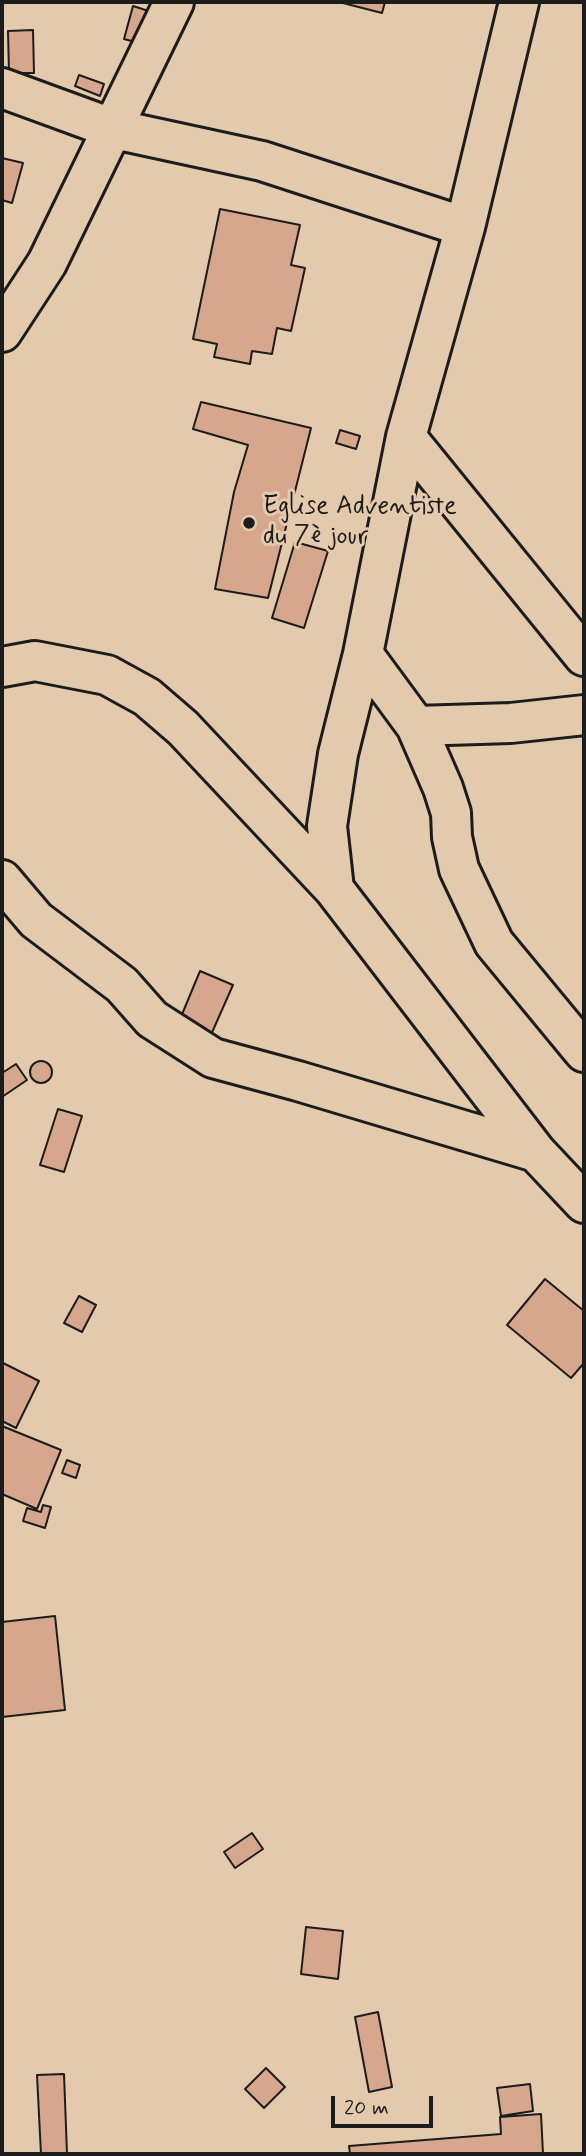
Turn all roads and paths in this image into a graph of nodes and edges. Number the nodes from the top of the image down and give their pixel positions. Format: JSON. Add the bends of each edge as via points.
{"nodes":[{"id":1,"x":174,"y":2,"type":"edge"},
{"id":2,"x":519,"y":2,"type":"edge"},
{"id":3,"x":2,"y":88,"type":"edge"},
{"id":4,"x":114,"y":129,"type":"junction"},
{"id":5,"x":465,"y":227,"type":"junction"},
{"id":6,"x":2,"y":332,"type":"edge"},
{"id":7,"x":406,"y":437,"type":"junction"},
{"id":8,"x":363,"y":654,"type":"junction"},
{"id":9,"x":584,"y":656,"type":"edge"},
{"id":10,"x":2,"y":667,"type":"edge"},
{"id":11,"x":584,"y":715,"type":"edge"},
{"id":12,"x":416,"y":726,"type":"junction"},
{"id":13,"x":2,"y":880,"type":"edge"},
{"id":14,"x":334,"y":889,"type":"junction"},
{"id":15,"x":584,"y":1052,"type":"edge"},
{"id":16,"x":536,"y":1152,"type":"junction"},
{"id":17,"x":584,"y":1203,"type":"edge"}],
"edges":[{"from":1,"to":4,"type":"street"},
{"from":2,"to":5,"type":"street"},
{"from":3,"to":4,"type":"street"},
{"from":4,"to":5,"type":"street","via":[[262,161]]},
{"from":4,"to":6,"type":"street","via":[[47,263]]},
{"from":5,"to":7,"type":"street"},
{"from":7,"to":8,"type":"street"},
{"from":7,"to":9,"type":"street"},
{"from":8,"to":12,"type":"street"},
{"from":8,"to":14,"type":"street","via":[[338,754],[327,826]]},
{"from":10,"to":14,"type":"street","via":[[35,661],[107,675],[146,697],[183,728]]},
{"from":11,"to":12,"type":"street"},
{"from":12,"to":15,"type":"street","via":[[451,813],[459,869],[494,943]]},
{"from":13,"to":16,"type":"street","via":[[36,920],[122,985],[152,1019],[213,1058]]},
{"from":14,"to":16,"type":"street"},
{"from":16,"to":17,"type":"street"}]}
